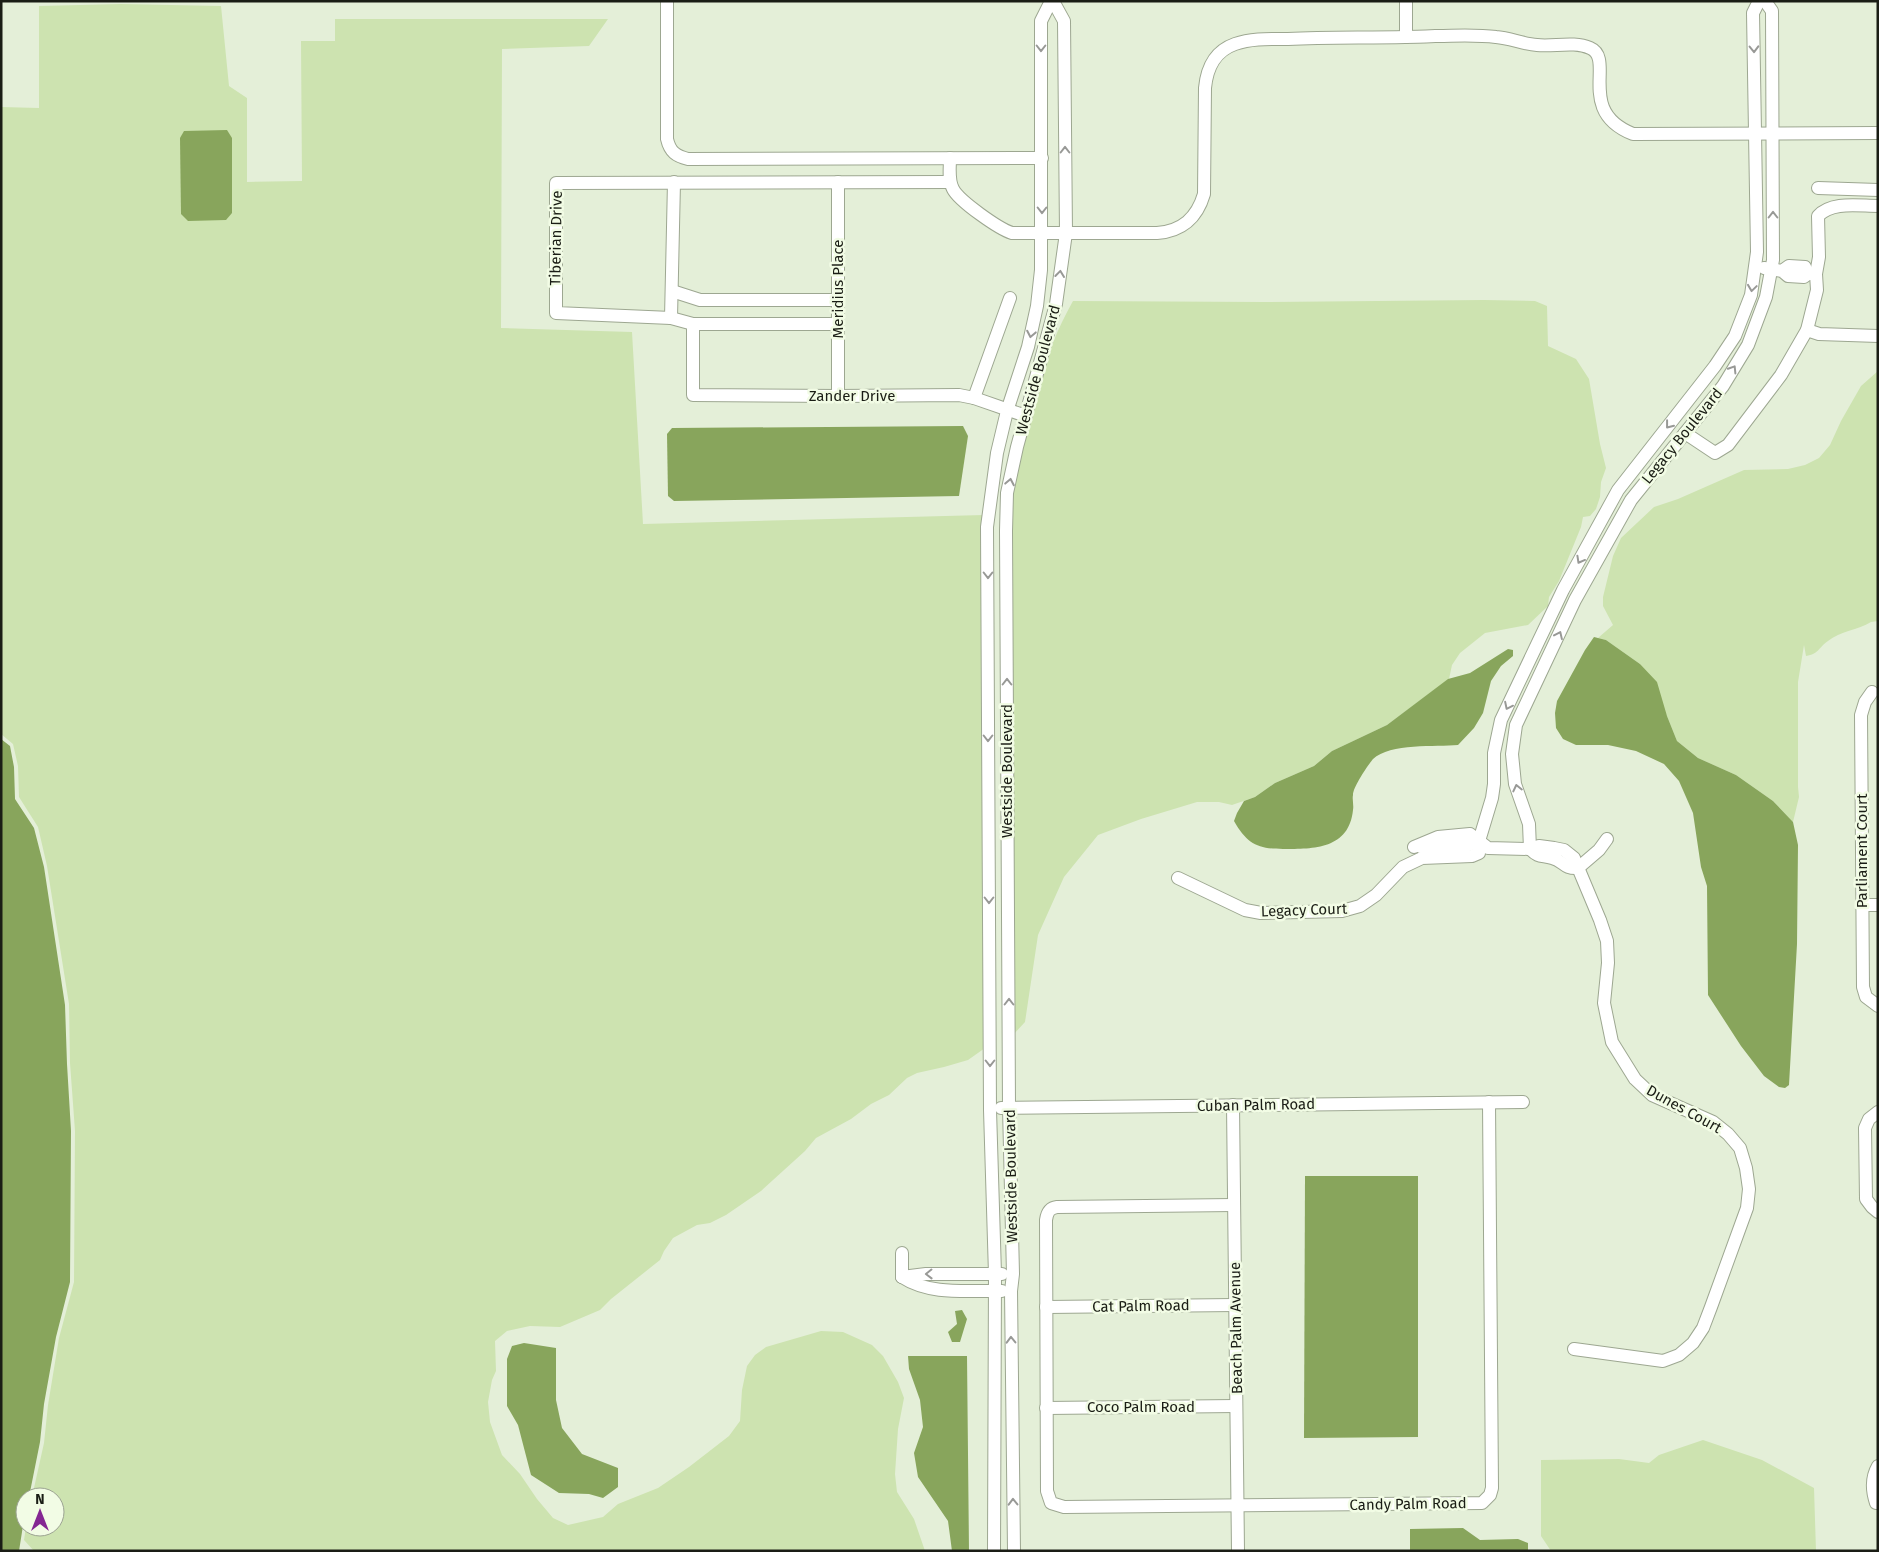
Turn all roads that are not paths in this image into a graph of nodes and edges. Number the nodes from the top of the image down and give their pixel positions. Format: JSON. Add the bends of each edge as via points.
{"nodes":[{"id":1,"x":667,"y":1,"type":"edge"},
{"id":2,"x":1052,"y":1,"type":"edge"},
{"id":3,"x":1406,"y":1,"type":"edge"},
{"id":4,"x":1759,"y":1,"type":"edge"},
{"id":5,"x":1765,"y":1,"type":"edge"},
{"id":6,"x":1406,"y":38,"type":"junction"},
{"id":7,"x":1878,"y":133,"type":"edge"},
{"id":8,"x":1755,"y":134,"type":"junction"},
{"id":9,"x":1773,"y":134,"type":"junction"},
{"id":10,"x":950,"y":158,"type":"junction"},
{"id":11,"x":1042,"y":158,"type":"junction"},
{"id":12,"x":674,"y":182,"type":"junction"},
{"id":13,"x":838,"y":182,"type":"junction"},
{"id":14,"x":950,"y":182,"type":"junction"},
{"id":15,"x":1818,"y":188,"type":"dead end"},
{"id":16,"x":1878,"y":190,"type":"edge"},
{"id":17,"x":1878,"y":206,"type":"edge"},
{"id":18,"x":1066,"y":233,"type":"junction"},
{"id":19,"x":1042,"y":234,"type":"junction"},
{"id":20,"x":1755,"y":268,"type":"junction"},
{"id":21,"x":1777,"y":270,"type":"junction"},
{"id":22,"x":1812,"y":274,"type":"junction"},
{"id":23,"x":672,"y":291,"type":"junction"},
{"id":24,"x":1010,"y":298,"type":"dead end"},
{"id":25,"x":837,"y":300,"type":"junction"},
{"id":26,"x":671,"y":318,"type":"junction"},
{"id":27,"x":693,"y":324,"type":"junction"},
{"id":28,"x":838,"y":324,"type":"junction"},
{"id":29,"x":1807,"y":330,"type":"junction"},
{"id":30,"x":1878,"y":336,"type":"edge"},
{"id":31,"x":838,"y":396,"type":"junction"},
{"id":32,"x":974,"y":398,"type":"junction"},
{"id":33,"x":1007,"y":411,"type":"junction"},
{"id":34,"x":1026,"y":416,"type":"junction"},
{"id":35,"x":1685,"y":433,"type":"junction"},
{"id":36,"x":1872,"y":692,"type":"dead end"},
{"id":37,"x":1607,"y":839,"type":"dead end"},
{"id":38,"x":1479,"y":847,"type":"junction"},
{"id":39,"x":1530,"y":849,"type":"junction"},
{"id":40,"x":1422,"y":858,"type":"junction"},
{"id":41,"x":1578,"y":868,"type":"junction"},
{"id":42,"x":1178,"y":878,"type":"dead end"},
{"id":43,"x":1863,"y":905,"type":"junction"},
{"id":44,"x":1878,"y":905,"type":"edge"},
{"id":45,"x":1878,"y":1006,"type":"edge"},
{"id":46,"x":1489,"y":1102,"type":"junction"},
{"id":47,"x":1523,"y":1102,"type":"dead end"},
{"id":48,"x":1233,"y":1105,"type":"junction"},
{"id":49,"x":1009,"y":1107,"type":"junction"},
{"id":50,"x":990,"y":1110,"type":"junction"},
{"id":51,"x":1878,"y":1112,"type":"edge"},
{"id":52,"x":1234,"y":1206,"type":"junction"},
{"id":53,"x":1878,"y":1212,"type":"edge"},
{"id":54,"x":902,"y":1253,"type":"dead end"},
{"id":55,"x":951,"y":1274,"type":"junction"},
{"id":56,"x":995,"y":1274,"type":"junction"},
{"id":57,"x":1013,"y":1274,"type":"junction"},
{"id":58,"x":902,"y":1277,"type":"junction"},
{"id":59,"x":951,"y":1290,"type":"junction"},
{"id":60,"x":994,"y":1291,"type":"junction"},
{"id":61,"x":1010,"y":1291,"type":"junction"},
{"id":62,"x":1235,"y":1305,"type":"junction"},
{"id":63,"x":1046,"y":1307,"type":"junction"},
{"id":64,"x":1574,"y":1349,"type":"dead end"},
{"id":65,"x":1236,"y":1406,"type":"junction"},
{"id":66,"x":1046,"y":1408,"type":"junction"},
{"id":67,"x":1878,"y":1466,"type":"edge"},
{"id":68,"x":1876,"y":1504,"type":"dead end"},
{"id":69,"x":1237,"y":1506,"type":"junction"},
{"id":70,"x":994,"y":1551,"type":"edge"},
{"id":71,"x":1014,"y":1551,"type":"edge"},
{"id":72,"x":1238,"y":1551,"type":"edge"}],
"edges":[{"from":1,"to":10,"type":"street","via":[[667,133],[675,154],[688,158]]},
{"from":2,"to":11,"type":"street","name":"Westside Boulevard","one_way":true,"via":[[1041,21]]},
{"from":18,"to":2,"type":"street","name":"Westside Boulevard","one_way":true,"via":[[1064,21]]},
{"from":3,"to":6,"type":"street"},
{"from":4,"to":8,"type":"street","name":"Legacy Boulevard","one_way":true,"via":[[1753,13]]},
{"from":5,"to":9,"type":"street","name":"Legacy Boulevard","via":[[1772,12]]},
{"from":6,"to":8,"type":"street","via":[[1494,36],[1537,45],[1586,47],[1595,52],[1599,60],[1602,106],[1619,127],[1641,135]]},
{"from":6,"to":18,"type":"street","via":[[1260,40],[1227,47],[1215,57],[1206,75],[1205,185],[1202,203],[1192,219],[1184,226],[1166,232]]},
{"from":7,"to":9,"type":"street"},
{"from":8,"to":9,"type":"street"},
{"from":8,"to":20,"type":"street","name":"Legacy Boulevard"},
{"from":21,"to":9,"type":"street","name":"Legacy Boulevard","one_way":true,"via":[[1773,260]]},
{"from":10,"to":11,"type":"street"},
{"from":10,"to":14,"type":"street"},
{"from":11,"to":19,"type":"street","name":"Westside Boulevard","one_way":true},
{"from":12,"to":13,"type":"street","name":"Tiberian Drive"},
{"from":12,"to":23,"type":"street"},
{"from":12,"to":26,"type":"street","name":"Tiberian Drive","via":[[556,183],[556,313]]},
{"from":13,"to":14,"type":"street","name":"Tiberian Drive"},
{"from":13,"to":25,"type":"street","name":"Meridius Place"},
{"from":14,"to":19,"type":"street","via":[[959,197],[1001,229],[1012,233]]},
{"from":15,"to":16,"type":"street"},
{"from":17,"to":22,"type":"street","via":[[1825,208],[1818,216],[1819,257]]},
{"from":18,"to":19,"type":"street"},
{"from":34,"to":18,"type":"street","name":"Westside Boulevard","one_way":true,"via":[[1056,304]]},
{"from":19,"to":33,"type":"street","name":"Westside Boulevard","one_way":true,"via":[[1037,306],[1028,347]]},
{"from":20,"to":21,"type":"street"},
{"from":20,"to":38,"type":"street","name":"Legacy Boulevard","one_way":true,"via":[[1751,296],[1735,336],[1618,490],[1555,607],[1501,720],[1494,753],[1492,798]]},
{"from":21,"to":22,"type":"street","via":[[1788,276]]},
{"from":35,"to":21,"type":"street","name":"Legacy Boulevard","one_way":true,"via":[[1723,386],[1748,344]]},
{"from":22,"to":29,"type":"street","via":[[1816,290]]},
{"from":23,"to":25,"type":"street","via":[[700,300]]},
{"from":23,"to":26,"type":"street"},
{"from":24,"to":32,"type":"street"},
{"from":25,"to":28,"type":"street","name":"Meridius Place"},
{"from":26,"to":27,"type":"street","name":"Tiberian Drive"},
{"from":27,"to":28,"type":"street","name":"Tiberian Drive"},
{"from":27,"to":31,"type":"street","name":"Zander Drive","via":[[693,395]]},
{"from":28,"to":31,"type":"street","name":"Meridius Place"},
{"from":29,"to":30,"type":"street","via":[[1819,334]]},
{"from":29,"to":35,"type":"street","via":[[1781,375],[1728,445],[1715,453]]},
{"from":31,"to":32,"type":"street","name":"Zander Drive","via":[[959,395]]},
{"from":32,"to":33,"type":"street","name":"Zander Drive"},
{"from":33,"to":34,"type":"street","name":"Zander Drive"},
{"from":33,"to":50,"type":"street","name":"Westside Boulevard","one_way":true,"via":[[997,453],[987,526]]},
{"from":49,"to":34,"type":"street","name":"Westside Boulevard","one_way":true,"via":[[1006,531],[1008,493],[1016,447]]},
{"from":39,"to":35,"type":"street","name":"Legacy Boulevard","one_way":true,"via":[[1529,824],[1515,784],[1512,754],[1516,725],[1575,600],[1631,500]]},
{"from":36,"to":43,"type":"street","name":"Parliament Court","via":[[1861,715]]},
{"from":37,"to":41,"type":"street"},
{"from":38,"to":39,"type":"street"},
{"from":38,"to":40,"type":"street","name":"Legacy Court","via":[[1472,856]]},
{"from":38,"to":40,"type":"street","via":[[1470,834],[1438,837],[1414,847]]},
{"from":39,"to":41,"type":"street","name":"Dunes Court","via":[[1539,846],[1564,850],[1574,858]]},
{"from":40,"to":42,"type":"street","name":"Legacy Court","via":[[1403,867],[1376,895],[1360,906],[1342,911],[1244,910]]},
{"from":41,"to":64,"type":"street","name":"Dunes Court","via":[[1607,941],[1604,1003],[1612,1042],[1635,1079],[1652,1094],[1713,1122],[1728,1134],[1740,1148],[1749,1190],[1747,1208],[1711,1307],[1693,1343],[1679,1355],[1662,1361]]},
{"from":43,"to":44,"type":"street"},
{"from":43,"to":45,"type":"street","name":"Parliament Court","via":[[1863,987],[1866,997]]},
{"from":46,"to":47,"type":"street","name":"Cuban Palm Road"},
{"from":46,"to":48,"type":"street","name":"Cuban Palm Road"},
{"from":46,"to":69,"type":"street","name":"Candy Palm Road","via":[[1490,1495],[1478,1503]]},
{"from":48,"to":49,"type":"street","name":"Cuban Palm Road"},
{"from":48,"to":52,"type":"street","name":"Beach Palm Avenue"},
{"from":49,"to":50,"type":"street","name":"Cuban Palm Road"},
{"from":49,"to":57,"type":"street","name":"Westside Boulevard"},
{"from":50,"to":56,"type":"street","name":"Westside Boulevard"},
{"from":51,"to":53,"type":"street","via":[[1869,1120],[1865,1133],[1865,1193],[1868,1203]]},
{"from":52,"to":62,"type":"street","name":"Beach Palm Avenue"},
{"from":52,"to":63,"type":"street","via":[[1053,1208],[1047,1213],[1046,1220]]},
{"from":54,"to":58,"type":"street"},
{"from":55,"to":56,"type":"street"},
{"from":55,"to":58,"type":"street","one_way":true},
{"from":55,"to":59,"type":"street"},
{"from":56,"to":57,"type":"street"},
{"from":56,"to":60,"type":"street","name":"Westside Boulevard"},
{"from":57,"to":61,"type":"street","name":"Westside Boulevard"},
{"from":58,"to":59,"type":"street","via":[[921,1287]]},
{"from":59,"to":60,"type":"street"},
{"from":60,"to":61,"type":"street"},
{"from":60,"to":70,"type":"street","name":"Westside Boulevard"},
{"from":71,"to":61,"type":"street","name":"Westside Boulevard","one_way":true},
{"from":62,"to":63,"type":"street","name":"Cat Palm Road"},
{"from":62,"to":65,"type":"street","name":"Beach Palm Avenue"},
{"from":63,"to":66,"type":"street"},
{"from":65,"to":66,"type":"street","name":"Coco Palm Road"},
{"from":65,"to":69,"type":"street","name":"Beach Palm Avenue"},
{"from":66,"to":69,"type":"street","name":"Candy Palm Road","via":[[1047,1491],[1051,1504],[1064,1507]]},
{"from":67,"to":68,"type":"street","via":[[1873,1485]]},
{"from":69,"to":72,"type":"street","name":"Beach Palm Avenue"}]}
